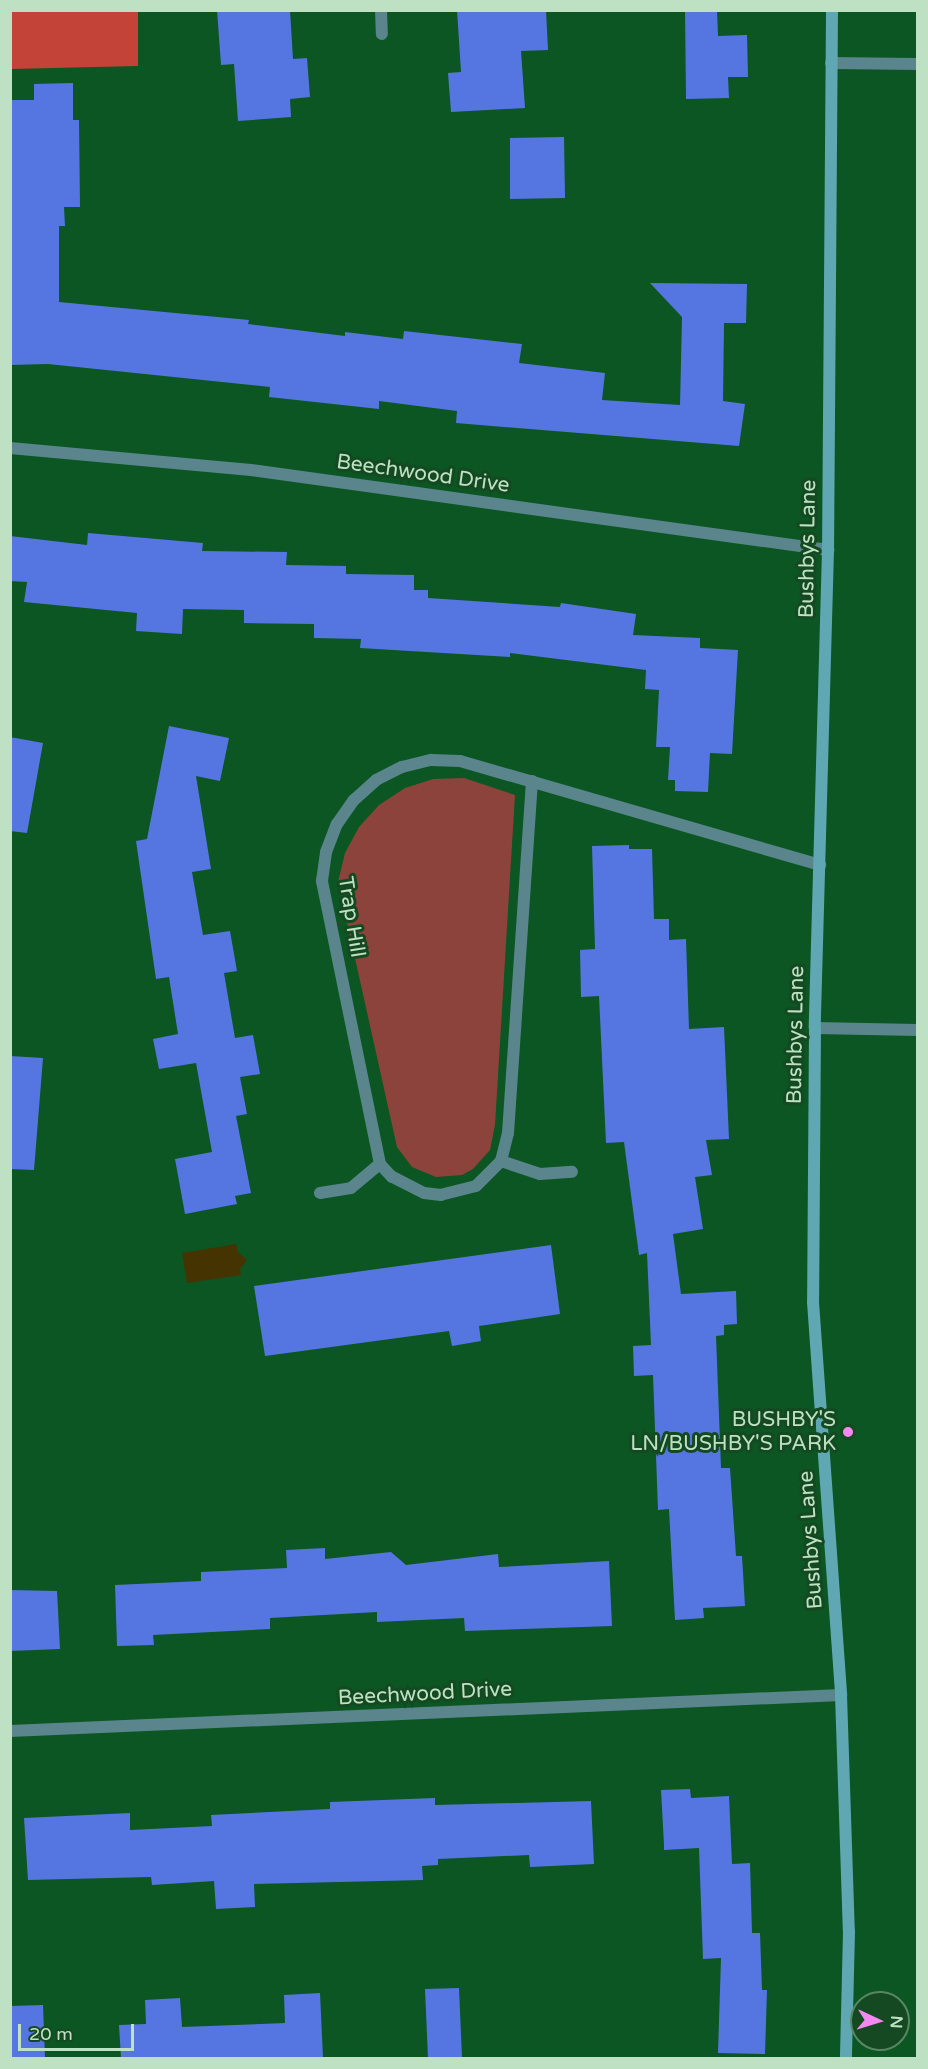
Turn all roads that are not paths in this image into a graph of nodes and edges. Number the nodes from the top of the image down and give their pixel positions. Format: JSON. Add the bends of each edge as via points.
{"nodes":[{"id":1,"x":381,"y":10,"type":"edge"},
{"id":2,"x":832,"y":10,"type":"edge"},
{"id":3,"x":382,"y":34,"type":"dead end"},
{"id":4,"x":831,"y":63,"type":"junction"},
{"id":5,"x":918,"y":63,"type":"edge"},
{"id":6,"x":10,"y":448,"type":"edge"},
{"id":7,"x":828,"y":550,"type":"junction"},
{"id":8,"x":532,"y":781,"type":"junction"},
{"id":9,"x":820,"y":865,"type":"junction"},
{"id":10,"x":815,"y":1028,"type":"junction"},
{"id":11,"x":918,"y":1029,"type":"edge"},
{"id":12,"x":501,"y":1161,"type":"junction"},
{"id":13,"x":380,"y":1164,"type":"junction"},
{"id":14,"x":572,"y":1172,"type":"dead end"},
{"id":15,"x":320,"y":1193,"type":"dead end"},
{"id":16,"x":842,"y":1695,"type":"junction"},
{"id":17,"x":10,"y":1731,"type":"edge"},
{"id":18,"x":846,"y":2058,"type":"edge"}],
"edges":[{"from":1,"to":3,"type":"street"},
{"from":2,"to":4,"type":"street","name":"Bushbys Lane"},
{"from":4,"to":5,"type":"street"},
{"from":4,"to":7,"type":"street","name":"Bushbys Lane"},
{"from":6,"to":7,"type":"street","name":"Beechwood Drive","via":[[251,470]]},
{"from":7,"to":9,"type":"street","name":"Bushbys Lane"},
{"from":8,"to":9,"type":"street","name":"Trap Hill"},
{"from":8,"to":12,"type":"street","via":[[508,1133]]},
{"from":8,"to":13,"type":"street","name":"Trap Hill","via":[[460,760],[431,760],[402,767],[376,780],[354,800],[337,824],[326,852],[322,881]]},
{"from":9,"to":10,"type":"street","name":"Bushbys Lane"},
{"from":10,"to":11,"type":"street"},
{"from":10,"to":16,"type":"street","name":"Bushbys Lane","via":[[813,1302]]},
{"from":12,"to":13,"type":"street","via":[[476,1186],[441,1196],[406,1187]]},
{"from":12,"to":14,"type":"street","via":[[540,1174]]},
{"from":13,"to":15,"type":"street","via":[[351,1188]]},
{"from":16,"to":17,"type":"street","name":"Beechwood Drive"},
{"from":16,"to":18,"type":"street","name":"Bushbys Lane","via":[[849,1932]]}]}
